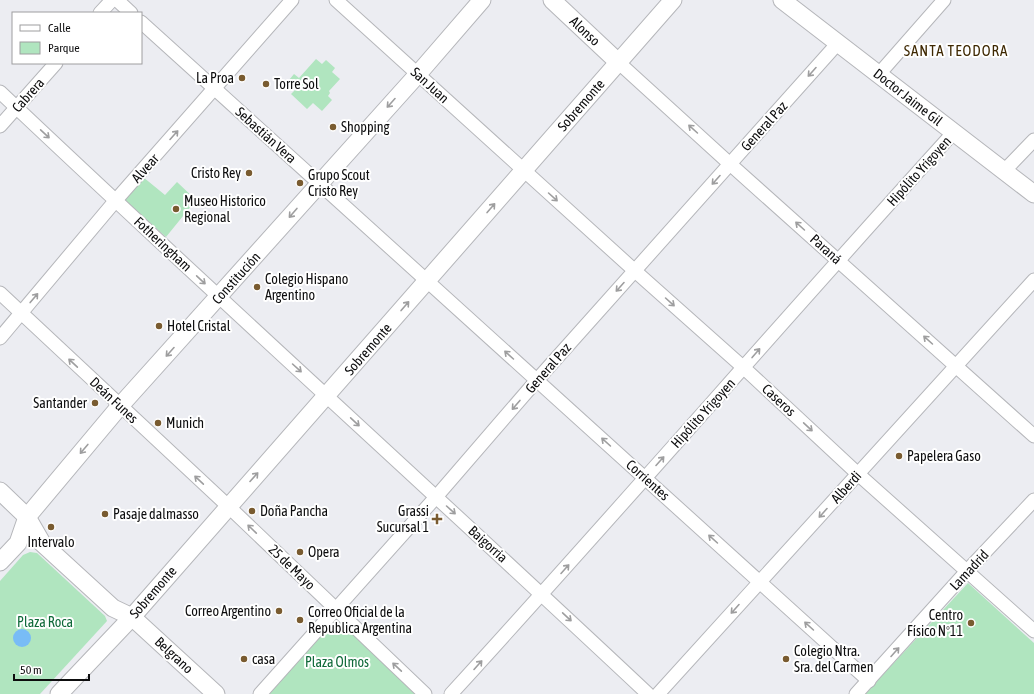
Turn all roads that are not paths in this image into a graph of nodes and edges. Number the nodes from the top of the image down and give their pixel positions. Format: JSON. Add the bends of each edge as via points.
{"nodes":[{"id":1,"x":112,"y":0,"type":"edge"},
{"id":2,"x":117,"y":0,"type":"edge"},
{"id":3,"x":292,"y":0,"type":"edge"},
{"id":4,"x":336,"y":0,"type":"edge"},
{"id":5,"x":482,"y":0,"type":"edge"},
{"id":6,"x":552,"y":0,"type":"edge"},
{"id":7,"x":673,"y":0,"type":"edge"},
{"id":8,"x":782,"y":0,"type":"edge"},
{"id":9,"x":799,"y":0,"type":"edge"},
{"id":10,"x":944,"y":0,"type":"edge"},
{"id":11,"x":101,"y":12,"type":"edge"},
{"id":12,"x":130,"y":12,"type":"edge"},
{"id":13,"x":142,"y":23,"type":"edge"},
{"id":14,"x":838,"y":43,"type":"junction"},
{"id":15,"x":618,"y":62,"type":"junction"},
{"id":16,"x":55,"y":64,"type":"edge"},
{"id":17,"x":882,"y":70,"type":"junction"},
{"id":18,"x":418,"y":74,"type":"junction"},
{"id":19,"x":215,"y":89,"type":"junction"},
{"id":20,"x":0,"y":92,"type":"edge"},
{"id":21,"x":17,"y":108,"type":"junction"},
{"id":22,"x":0,"y":126,"type":"edge"},
{"id":23,"x":954,"y":132,"type":"junction"},
{"id":24,"x":1034,"y":140,"type":"edge"},
{"id":25,"x":730,"y":164,"type":"junction"},
{"id":26,"x":1008,"y":167,"type":"junction"},
{"id":27,"x":524,"y":170,"type":"junction"},
{"id":28,"x":1034,"y":180,"type":"edge"},
{"id":29,"x":319,"y":183,"type":"junction"},
{"id":30,"x":1034,"y":194,"type":"edge"},
{"id":31,"x":116,"y":200,"type":"junction"},
{"id":32,"x":838,"y":260,"type":"junction"},
{"id":33,"x":635,"y":271,"type":"junction"},
{"id":34,"x":428,"y":280,"type":"junction"},
{"id":35,"x":1034,"y":280,"type":"edge"},
{"id":36,"x":0,"y":293,"type":"edge"},
{"id":37,"x":219,"y":297,"type":"junction"},
{"id":38,"x":21,"y":314,"type":"junction"},
{"id":39,"x":0,"y":338,"type":"edge"},
{"id":40,"x":957,"y":366,"type":"junction"},
{"id":41,"x":744,"y":368,"type":"junction"},
{"id":42,"x":537,"y":380,"type":"junction"},
{"id":43,"x":327,"y":396,"type":"junction"},
{"id":44,"x":120,"y":406,"type":"junction"},
{"id":45,"x":1034,"y":436,"type":"edge"},
{"id":46,"x":858,"y":474,"type":"junction"},
{"id":47,"x":646,"y":478,"type":"junction"},
{"id":48,"x":0,"y":492,"type":"edge"},
{"id":49,"x":436,"y":497,"type":"junction"},
{"id":50,"x":1034,"y":500,"type":"edge"},
{"id":51,"x":228,"y":506,"type":"junction"},
{"id":52,"x":27,"y":517,"type":"junction"},
{"id":53,"x":0,"y":562,"type":"edge"},
{"id":54,"x":967,"y":571,"type":"junction"},
{"id":55,"x":760,"y":582,"type":"junction"},
{"id":56,"x":542,"y":594,"type":"junction"},
{"id":57,"x":335,"y":609,"type":"junction"},
{"id":58,"x":132,"y":617,"type":"junction"},
{"id":59,"x":1034,"y":631,"type":"edge"},
{"id":60,"x":869,"y":681,"type":"junction"},
{"id":61,"x":59,"y":694,"type":"edge"},
{"id":62,"x":216,"y":694,"type":"edge"},
{"id":63,"x":260,"y":694,"type":"edge"},
{"id":64,"x":426,"y":694,"type":"edge"},
{"id":65,"x":451,"y":694,"type":"edge"},
{"id":66,"x":648,"y":694,"type":"edge"},
{"id":67,"x":658,"y":694,"type":"edge"},
{"id":68,"x":856,"y":694,"type":"edge"}],
"edges":[{"from":1,"to":11,"type":"street"},
{"from":2,"to":12,"type":"street"},
{"from":3,"to":19,"type":"street","name":"Alvear"},
{"from":4,"to":18,"type":"street","name":"San Juan"},
{"from":5,"to":18,"type":"main road","name":"Constitución"},
{"from":6,"to":15,"type":"main road","name":"Alonso"},
{"from":7,"to":15,"type":"main road","name":"Sobremonte"},
{"from":8,"to":14,"type":"main road","name":"Doctor Jaime Gil"},
{"from":9,"to":17,"type":"main road","name":"Doctor Jaime Gil"},
{"from":10,"to":17,"type":"street"},
{"from":13,"to":19,"type":"street","name":"Sebastián Vera"},
{"from":14,"to":17,"type":"main road","name":"Doctor Jaime Gil"},
{"from":14,"to":25,"type":"street","name":"General Paz","one_way":true},
{"from":25,"to":15,"type":"street","name":"Paraná","one_way":true},
{"from":15,"to":27,"type":"main road","name":"Sobremonte"},
{"from":16,"to":21,"type":"street","name":"Cabrera"},
{"from":17,"to":23,"type":"main road","name":"Doctor Jaime Gil"},
{"from":17,"to":26,"type":"main road","name":"Doctor Jaime Gil"},
{"from":18,"to":27,"type":"street","name":"San Juan"},
{"from":18,"to":29,"type":"main road","name":"Constitución","one_way":true},
{"from":19,"to":29,"type":"street","name":"Sebastián Vera"},
{"from":31,"to":19,"type":"street","name":"Alvear","one_way":true},
{"from":20,"to":21,"type":"street","name":"Fotheringham"},
{"from":21,"to":22,"type":"street","name":"Cabrera"},
{"from":21,"to":31,"type":"street","name":"Fotheringham","one_way":true},
{"from":23,"to":26,"type":"main road","name":"Doctor Jaime Gil"},
{"from":23,"to":32,"type":"street","name":"Hipólito Yrigoyen"},
{"from":24,"to":26,"type":"street"},
{"from":32,"to":25,"type":"street","name":"Paraná","one_way":true},
{"from":25,"to":33,"type":"street","name":"General Paz","one_way":true},
{"from":26,"to":28,"type":"main road","name":"Doctor Jaime Gil"},
{"from":26,"to":30,"type":"main road","name":"Doctor Jaime Gil"},
{"from":27,"to":33,"type":"street","name":"Caseros","one_way":true},
{"from":34,"to":27,"type":"main road","name":"Sobremonte","one_way":true},
{"from":29,"to":34,"type":"street","name":"Sebastián Vera"},
{"from":29,"to":37,"type":"main road","name":"Constitución","one_way":true},
{"from":31,"to":37,"type":"street","name":"Fotheringham","one_way":true},
{"from":38,"to":31,"type":"street","name":"Alvear","one_way":true},
{"from":40,"to":32,"type":"street","name":"Paraná","one_way":true},
{"from":41,"to":32,"type":"street","name":"Hipólito Yrigoyen","one_way":true},
{"from":33,"to":41,"type":"street","name":"Caseros","one_way":true},
{"from":33,"to":42,"type":"street","name":"General Paz","one_way":true},
{"from":42,"to":34,"type":"street","name":"Corrientes","one_way":true},
{"from":43,"to":34,"type":"main road","name":"Sobremonte","one_way":true},
{"from":35,"to":40,"type":"street","name":"Alberdi"},
{"from":36,"to":38,"type":"street","name":"Deán Funes"},
{"from":37,"to":43,"type":"street","name":"Fotheringham","one_way":true},
{"from":37,"to":44,"type":"main road","name":"Constitución","one_way":true},
{"from":38,"to":39,"type":"street","name":"Alvear"},
{"from":44,"to":38,"type":"street","name":"Deán Funes","one_way":true},
{"from":40,"to":45,"type":"street","name":"Paraná"},
{"from":40,"to":46,"type":"street","name":"Alberdi"},
{"from":41,"to":46,"type":"street","name":"Caseros","one_way":true},
{"from":47,"to":41,"type":"street","name":"Hipólito Yrigoyen","one_way":true},
{"from":47,"to":42,"type":"street","name":"Corrientes","one_way":true},
{"from":42,"to":49,"type":"street","name":"General Paz","one_way":true},
{"from":43,"to":49,"type":"street","name":"Baigorria","one_way":true},
{"from":51,"to":43,"type":"main road","name":"Sobremonte","one_way":true},
{"from":51,"to":44,"type":"street","name":"Deán Funes","one_way":true},
{"from":44,"to":52,"type":"main road","name":"Constitución","one_way":true},
{"from":46,"to":54,"type":"street","name":"Caseros"},
{"from":46,"to":55,"type":"street","name":"Alberdi","one_way":true},
{"from":55,"to":47,"type":"street","name":"Corrientes","one_way":true},
{"from":56,"to":47,"type":"street","name":"Hipólito Yrigoyen","one_way":true},
{"from":48,"to":52,"type":"main road","name":"Belgrano"},
{"from":49,"to":56,"type":"street","name":"Baigorria","one_way":true},
{"from":49,"to":57,"type":"street","name":"General Paz"},
{"from":50,"to":54,"type":"street","name":"Lamadrid"},
{"from":57,"to":51,"type":"street","name":"25 de Mayo","one_way":true},
{"from":51,"to":58,"type":"main road","name":"Sobremonte"},
{"from":52,"to":53,"type":"main road","name":"Constitución","via":[[18,543]]},
{"from":52,"to":58,"type":"main road","name":"Belgrano","via":[[42,543],[113,608]]},
{"from":54,"to":59,"type":"street","name":"Caseros"},
{"from":60,"to":54,"type":"street","name":"Lamadrid","one_way":true},
{"from":60,"to":55,"type":"street","name":"Corrientes","one_way":true},
{"from":55,"to":67,"type":"street","name":"Alberdi","one_way":true},
{"from":65,"to":56,"type":"street","name":"Hipólito Yrigoyen","one_way":true},
{"from":56,"to":66,"type":"street","name":"Baigorria","one_way":true},
{"from":57,"to":63,"type":"street","name":"General Paz"},
{"from":64,"to":57,"type":"street","name":"25 de Mayo","one_way":true},
{"from":58,"to":61,"type":"main road","name":"Sobremonte"},
{"from":58,"to":62,"type":"main road","name":"Belgrano"},
{"from":60,"to":68,"type":"street","name":"Lamadrid"}]}
